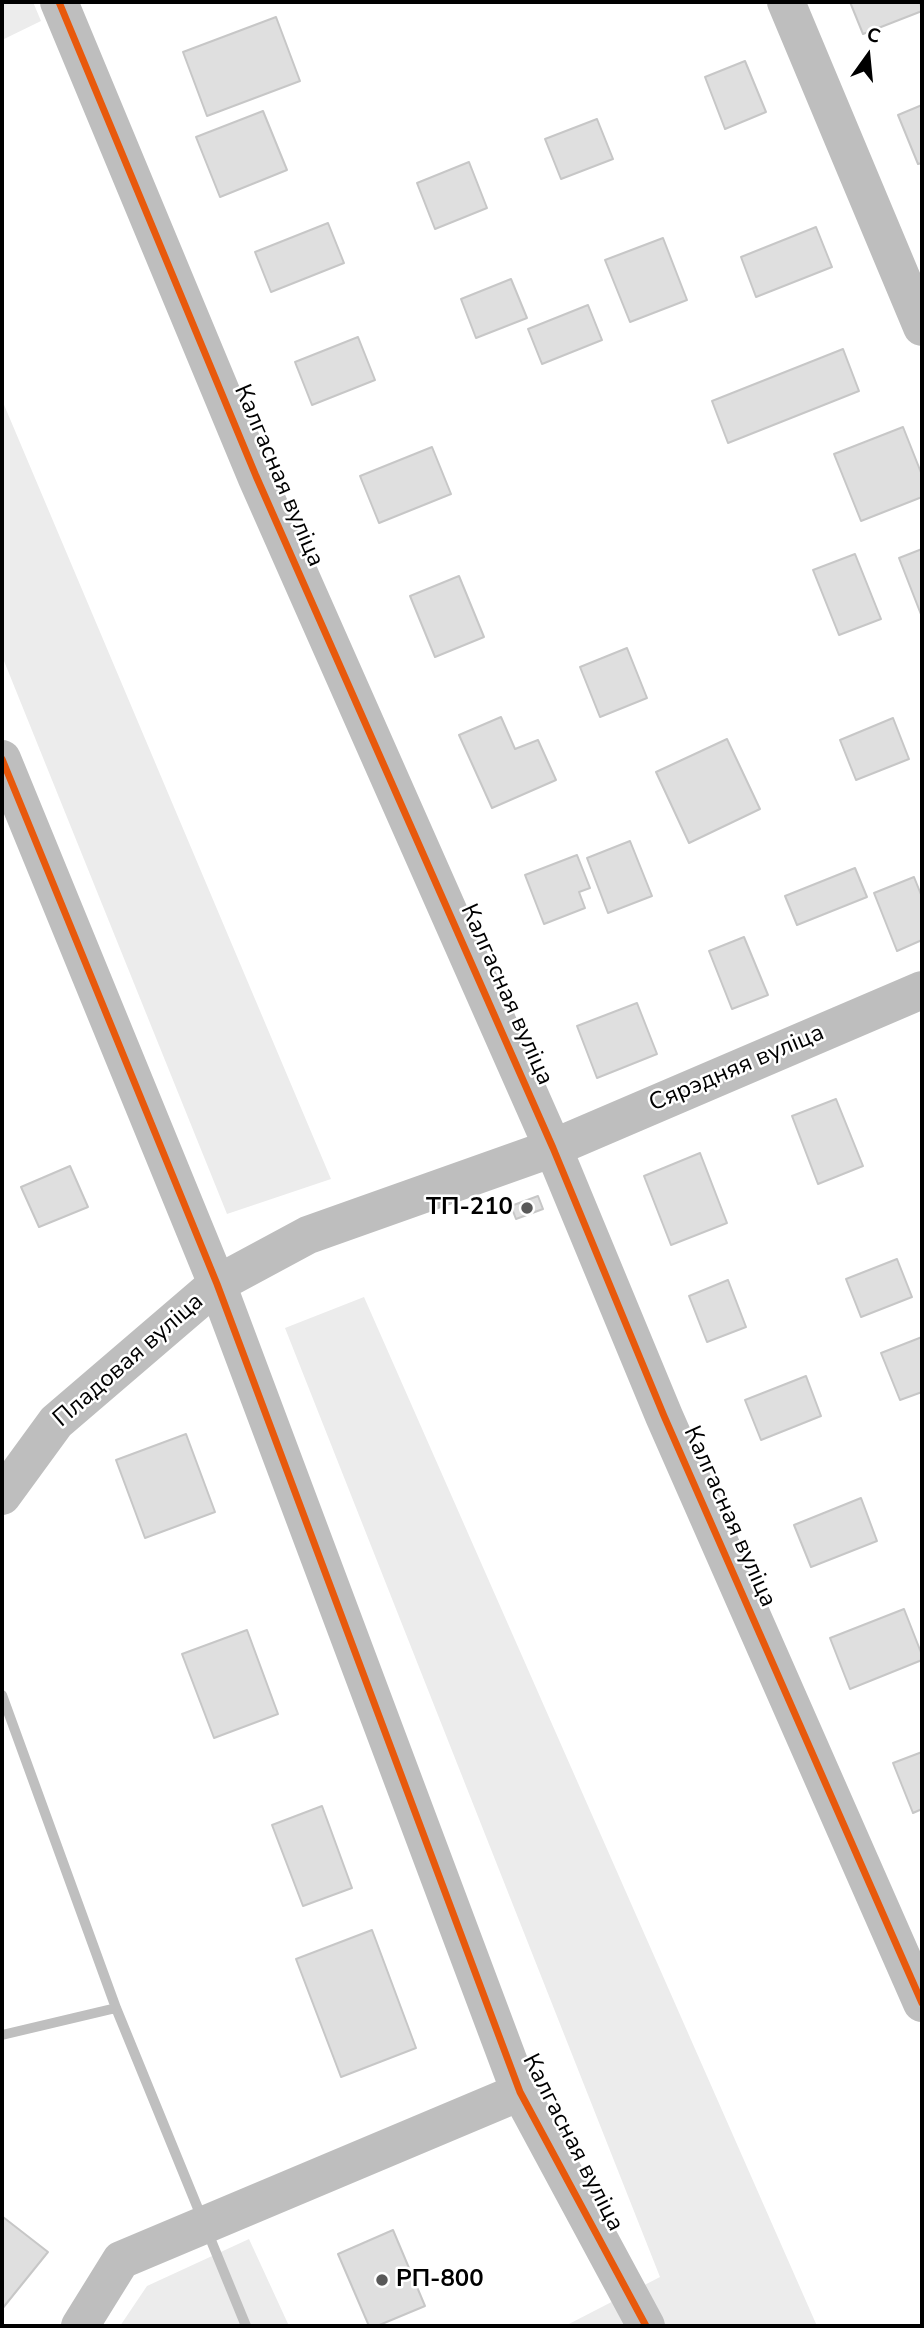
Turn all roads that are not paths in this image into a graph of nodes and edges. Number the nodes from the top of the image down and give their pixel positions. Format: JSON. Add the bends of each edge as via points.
{"nodes":[{"id":1,"x":59,"y":2,"type":"edge"},
{"id":2,"x":786,"y":2,"type":"edge"},
{"id":3,"x":922,"y":327,"type":"edge"},
{"id":4,"x":2,"y":759,"type":"edge"},
{"id":5,"x":922,"y":990,"type":"edge"},
{"id":6,"x":552,"y":1148,"type":"junction"},
{"id":7,"x":217,"y":1284,"type":"junction"},
{"id":8,"x":2,"y":1496,"type":"edge"},
{"id":9,"x":922,"y":2003,"type":"edge"},
{"id":10,"x":520,"y":2092,"type":"junction"},
{"id":11,"x":79,"y":2326,"type":"edge"},
{"id":12,"x":646,"y":2326,"type":"edge"}],
"edges":[{"from":1,"to":6,"type":"street","name":"Калгасная вуліца","via":[[256,476]]},
{"from":2,"to":3,"type":"street"},
{"from":4,"to":7,"type":"street","name":"Калгасная вуліца"},
{"from":5,"to":6,"type":"street","name":"Сярэдняя вуліца"},
{"from":6,"to":7,"type":"street","name":"Пладовая вуліца","via":[[309,1235]]},
{"from":6,"to":9,"type":"street","name":"Калгасная вуліца","via":[[669,1428]]},
{"from":7,"to":8,"type":"street","name":"Пладовая вуліца","via":[[56,1422]]},
{"from":7,"to":10,"type":"street","name":"Калгасная вуліца"},
{"from":10,"to":11,"type":"street","via":[[121,2260]]},
{"from":10,"to":12,"type":"street","name":"Калгасная вуліца"}]}
